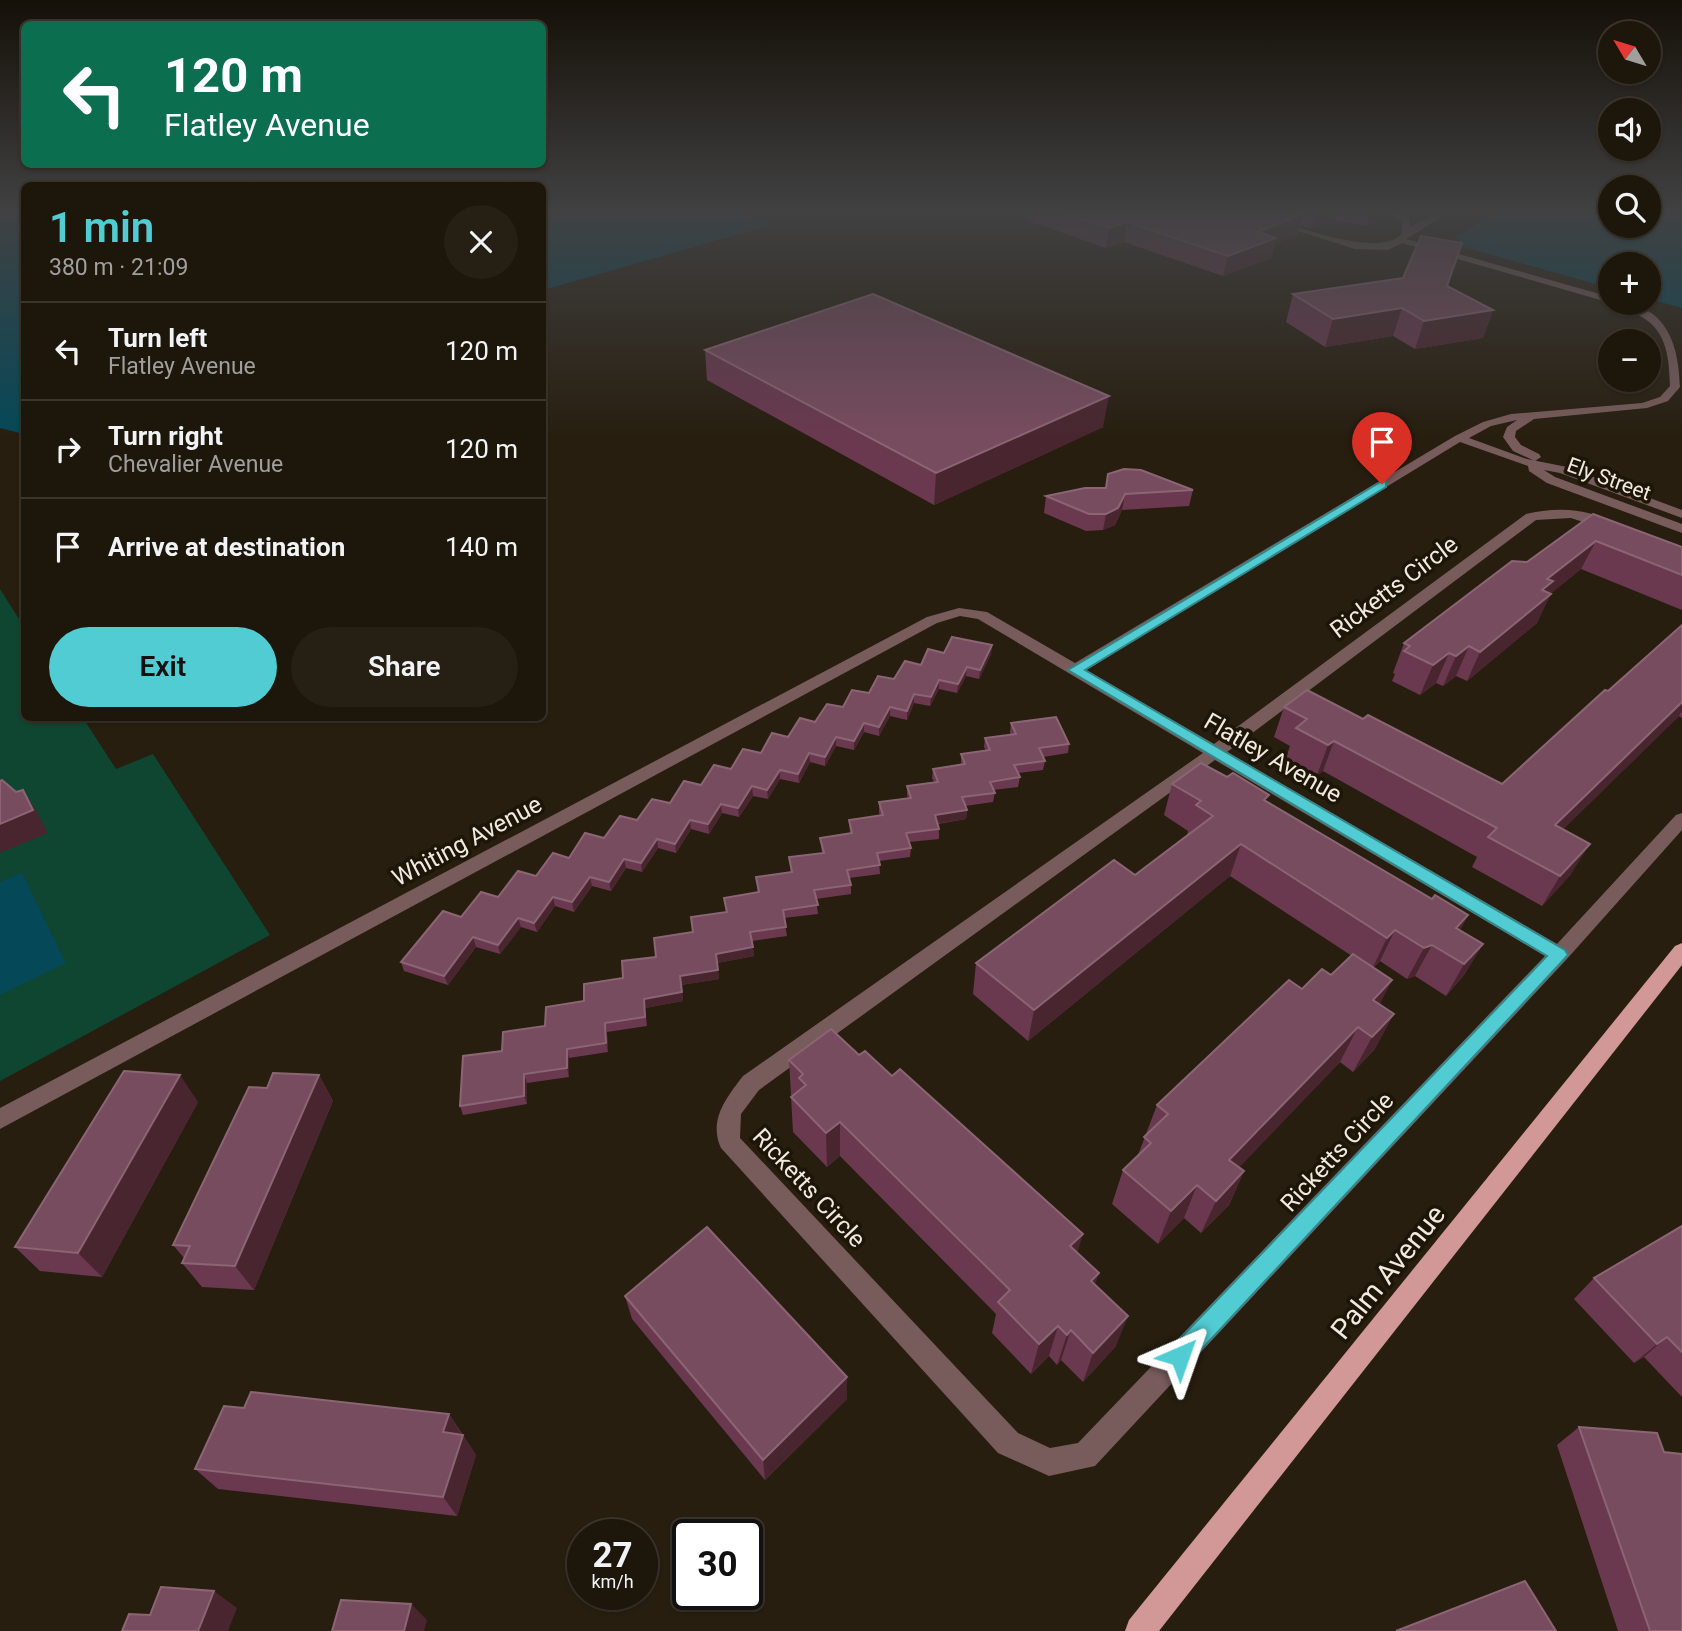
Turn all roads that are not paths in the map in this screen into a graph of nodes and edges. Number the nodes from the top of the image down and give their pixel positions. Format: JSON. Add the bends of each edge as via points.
{"nodes":[{"id":1,"x":1564,"y":286,"type":"edge"},
{"id":2,"x":1598,"y":296,"type":"edge"},
{"id":3,"x":1647,"y":315,"type":"edge"},
{"id":4,"x":1530,"y":416,"type":"junction"},
{"id":5,"x":1459,"y":438,"type":"junction"},
{"id":6,"x":1524,"y":463,"type":"junction"},
{"id":7,"x":1563,"y":470,"type":"junction"},
{"id":8,"x":1682,"y":514,"type":"edge"},
{"id":9,"x":1676,"y":526,"type":"edge"},
{"id":10,"x":1631,"y":535,"type":"edge"},
{"id":11,"x":959,"y":612,"type":"joint"},
{"id":12,"x":1075,"y":670,"type":"junction"},
{"id":13,"x":1214,"y":752,"type":"junction"},
{"id":14,"x":1682,"y":819,"type":"edge"},
{"id":15,"x":1682,"y":951,"type":"edge"},
{"id":16,"x":1559,"y":955,"type":"junction"},
{"id":17,"x":0,"y":1119,"type":"edge"},
{"id":18,"x":1140,"y":1631,"type":"edge"}],
"edges":[{"from":1,"to":2,"type":"street"},
{"from":3,"to":4,"type":"street","via":[[1662,325],[1675,360],[1675,387],[1664,399],[1643,406]]},
{"from":4,"to":5,"type":"street","via":[[1487,424]]},
{"from":4,"to":7,"type":"street","name":"Ely Street","via":[[1511,429],[1509,437],[1517,448]]},
{"from":5,"to":6,"type":"street","name":"Ely Street"},
{"from":5,"to":12,"type":"street"},
{"from":6,"to":7,"type":"street","name":"Ely Street"},
{"from":6,"to":9,"type":"street","name":"Ely Street","via":[[1551,480]]},
{"from":7,"to":8,"type":"street","name":"Ely Street"},
{"from":8,"to":9,"type":"street"},
{"from":10,"to":13,"type":"street","name":"Ricketts Circle","via":[[1582,516],[1550,511],[1531,517]]},
{"from":11,"to":12,"type":"street","name":"Flatley Avenue","via":[[982,615]]},
{"from":11,"to":17,"type":"street","name":"Whiting Avenue","via":[[920,627]]},
{"from":12,"to":13,"type":"street","name":"Flatley Avenue"},
{"from":13,"to":16,"type":"street","name":"Flatley Avenue"},
{"from":13,"to":16,"type":"street","name":"Ricketts Circle","via":[[751,1083],[730,1111],[729,1141],[1008,1443],[1049,1462],[1085,1456]]},
{"from":14,"to":16,"type":"street","name":"Ricketts Circle"},
{"from":15,"to":18,"type":"main road","name":"Palm Avenue"}]}
